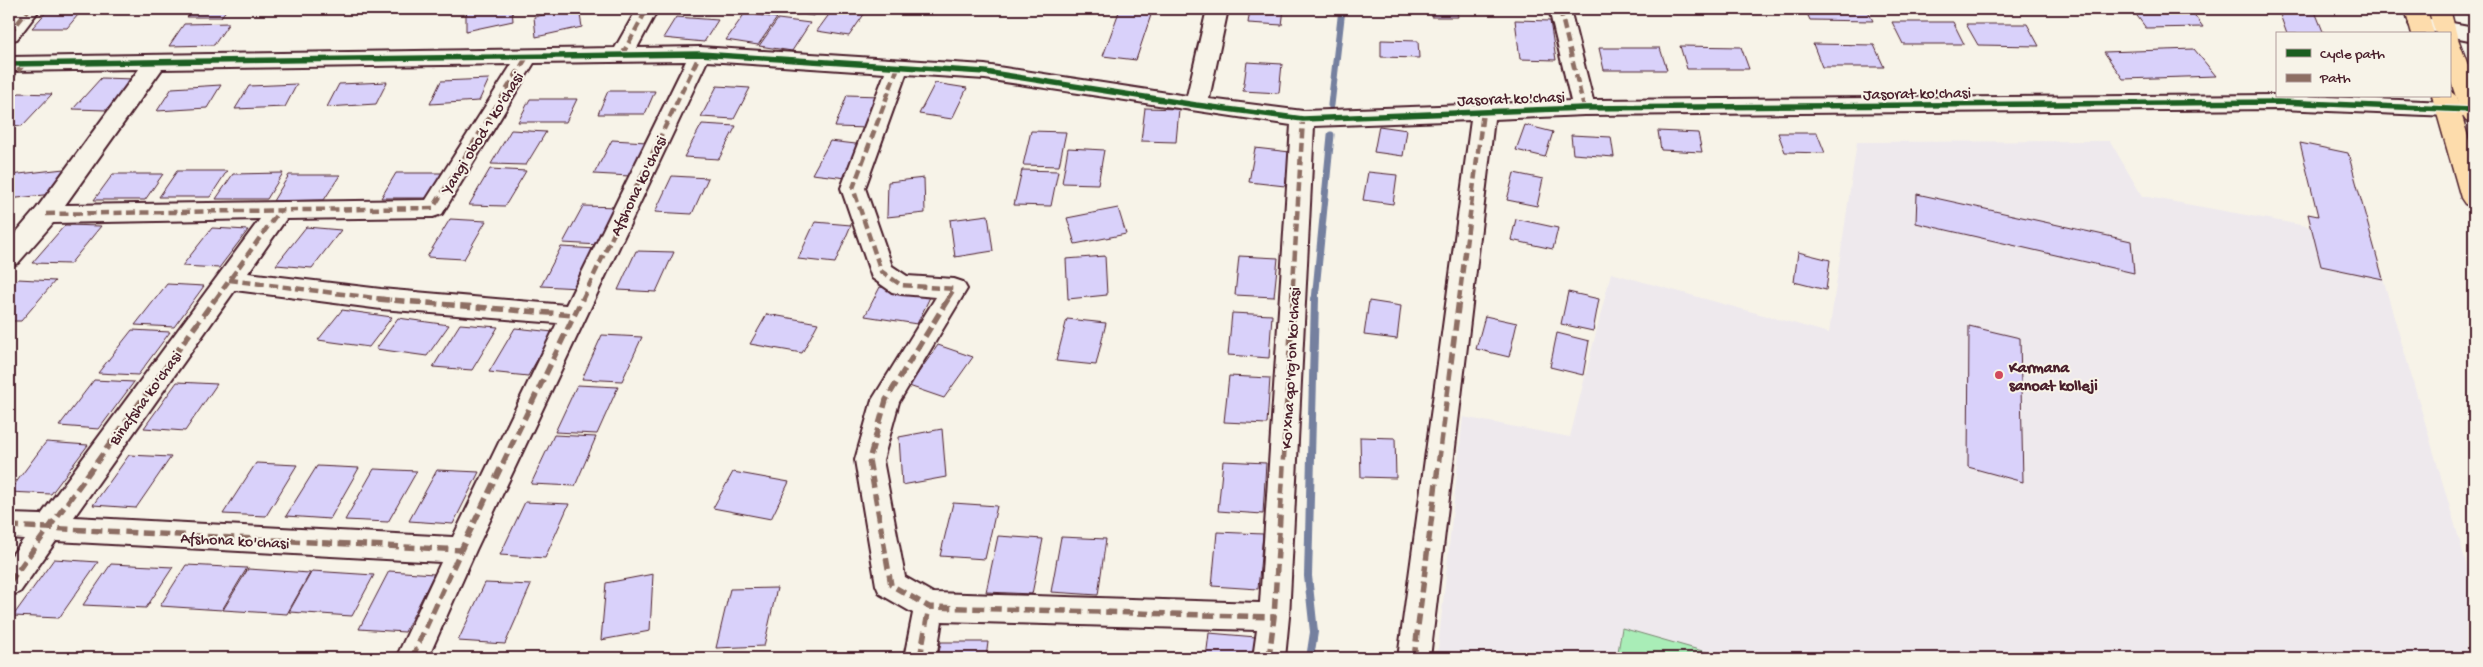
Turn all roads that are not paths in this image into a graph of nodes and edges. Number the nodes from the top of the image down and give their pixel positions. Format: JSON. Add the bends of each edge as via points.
{"nodes":[{"id":1,"x":29,"y":9,"type":"edge"},
{"id":2,"x":647,"y":9,"type":"edge"},
{"id":3,"x":1218,"y":9,"type":"edge"},
{"id":4,"x":1560,"y":9,"type":"edge"},
{"id":5,"x":2420,"y":22,"type":"edge"},
{"id":6,"x":2445,"y":28,"type":"edge"},
{"id":7,"x":9,"y":34,"type":"edge"},
{"id":8,"x":2474,"y":34,"type":"edge"},
{"id":9,"x":2450,"y":43,"type":"edge"},
{"id":10,"x":700,"y":54,"type":"junction"},
{"id":11,"x":528,"y":55,"type":"junction"},
{"id":12,"x":622,"y":55,"type":"junction"},
{"id":13,"x":155,"y":63,"type":"junction"},
{"id":14,"x":17,"y":64,"type":"edge"},
{"id":15,"x":898,"y":67,"type":"junction"},
{"id":16,"x":9,"y":80,"type":"edge"},
{"id":17,"x":2446,"y":102,"type":"edge"},
{"id":18,"x":1196,"y":105,"type":"junction"},
{"id":19,"x":1584,"y":108,"type":"junction"},
{"id":20,"x":1483,"y":112,"type":"junction"},
{"id":21,"x":2473,"y":112,"type":"edge"},
{"id":22,"x":1303,"y":119,"type":"junction"},
{"id":23,"x":2474,"y":198,"type":"edge"},
{"id":24,"x":433,"y":208,"type":"joint"},
{"id":25,"x":279,"y":211,"type":"junction"},
{"id":26,"x":46,"y":214,"type":"junction"},
{"id":27,"x":9,"y":257,"type":"edge"},
{"id":28,"x":229,"y":280,"type":"junction"},
{"id":29,"x":574,"y":315,"type":"junction"},
{"id":30,"x":9,"y":526,"type":"edge"},
{"id":31,"x":47,"y":530,"type":"junction"},
{"id":32,"x":461,"y":550,"type":"junction"},
{"id":33,"x":9,"y":583,"type":"edge"},
{"id":34,"x":929,"y":607,"type":"junction"},
{"id":35,"x":1274,"y":617,"type":"junction"},
{"id":36,"x":412,"y":658,"type":"edge"},
{"id":37,"x":920,"y":658,"type":"edge"},
{"id":38,"x":1269,"y":658,"type":"edge"},
{"id":39,"x":1414,"y":658,"type":"edge"}],
"edges":[{"from":1,"to":7,"type":"street"},
{"from":2,"to":12,"type":"street"},
{"from":3,"to":18,"type":"street"},
{"from":4,"to":19,"type":"street"},
{"from":5,"to":6,"type":"street"},
{"from":6,"to":8,"type":"street"},
{"from":9,"to":21,"type":"highway"},
{"from":10,"to":12,"type":"street","name":"Jasorat ko'chasi"},
{"from":10,"to":15,"type":"street","name":"Jasorat ko'chasi"},
{"from":10,"to":29,"type":"street","name":"Afshona ko'chasi"},
{"from":11,"to":12,"type":"street","name":"Jasorat ko'chasi"},
{"from":11,"to":13,"type":"street","name":"Jasorat ko'chasi"},
{"from":11,"to":24,"type":"street","name":"Yangi obod 1 ko'chasi"},
{"from":13,"to":14,"type":"street","name":"Jasorat ko'chasi"},
{"from":13,"to":26,"type":"street"},
{"from":14,"to":16,"type":"street"},
{"from":15,"to":18,"type":"street","name":"Jasorat ko'chasi","via":[[985,72]]},
{"from":15,"to":34,"type":"street","via":[[853,188],[881,271],[901,285],[954,289],[886,400],[869,460],[891,585]]},
{"from":17,"to":19,"type":"street","name":"Jasorat ko'chasi"},
{"from":17,"to":21,"type":"street","name":"Jasorat ko'chasi"},
{"from":17,"to":23,"type":"highway"},
{"from":18,"to":22,"type":"street","name":"Jasorat ko'chasi"},
{"from":19,"to":20,"type":"street","name":"Jasorat ko'chasi"},
{"from":20,"to":22,"type":"street","name":"Jasorat ko'chasi"},
{"from":20,"to":39,"type":"street"},
{"from":22,"to":35,"type":"street","name":"Ko'xna qo'rg'on ko'chasi"},
{"from":24,"to":25,"type":"street"},
{"from":25,"to":26,"type":"street"},
{"from":25,"to":28,"type":"street","name":"Binafsha ko'chasi"},
{"from":26,"to":27,"type":"street"},
{"from":28,"to":29,"type":"street","via":[[381,299]]},
{"from":28,"to":31,"type":"street","name":"Binafsha ko'chasi"},
{"from":29,"to":32,"type":"street","name":"Afshona ko'chasi"},
{"from":30,"to":31,"type":"street","name":"Afshona ko'chasi"},
{"from":31,"to":32,"type":"street","name":"Afshona ko'chasi"},
{"from":31,"to":33,"type":"street","name":"Binafsha ko'chasi"},
{"from":32,"to":36,"type":"street","name":"Afshona ko'chasi"},
{"from":34,"to":35,"type":"street"},
{"from":34,"to":37,"type":"street"},
{"from":35,"to":38,"type":"street","name":"Ko'xna qo'rg'on ko'chasi"}]}
